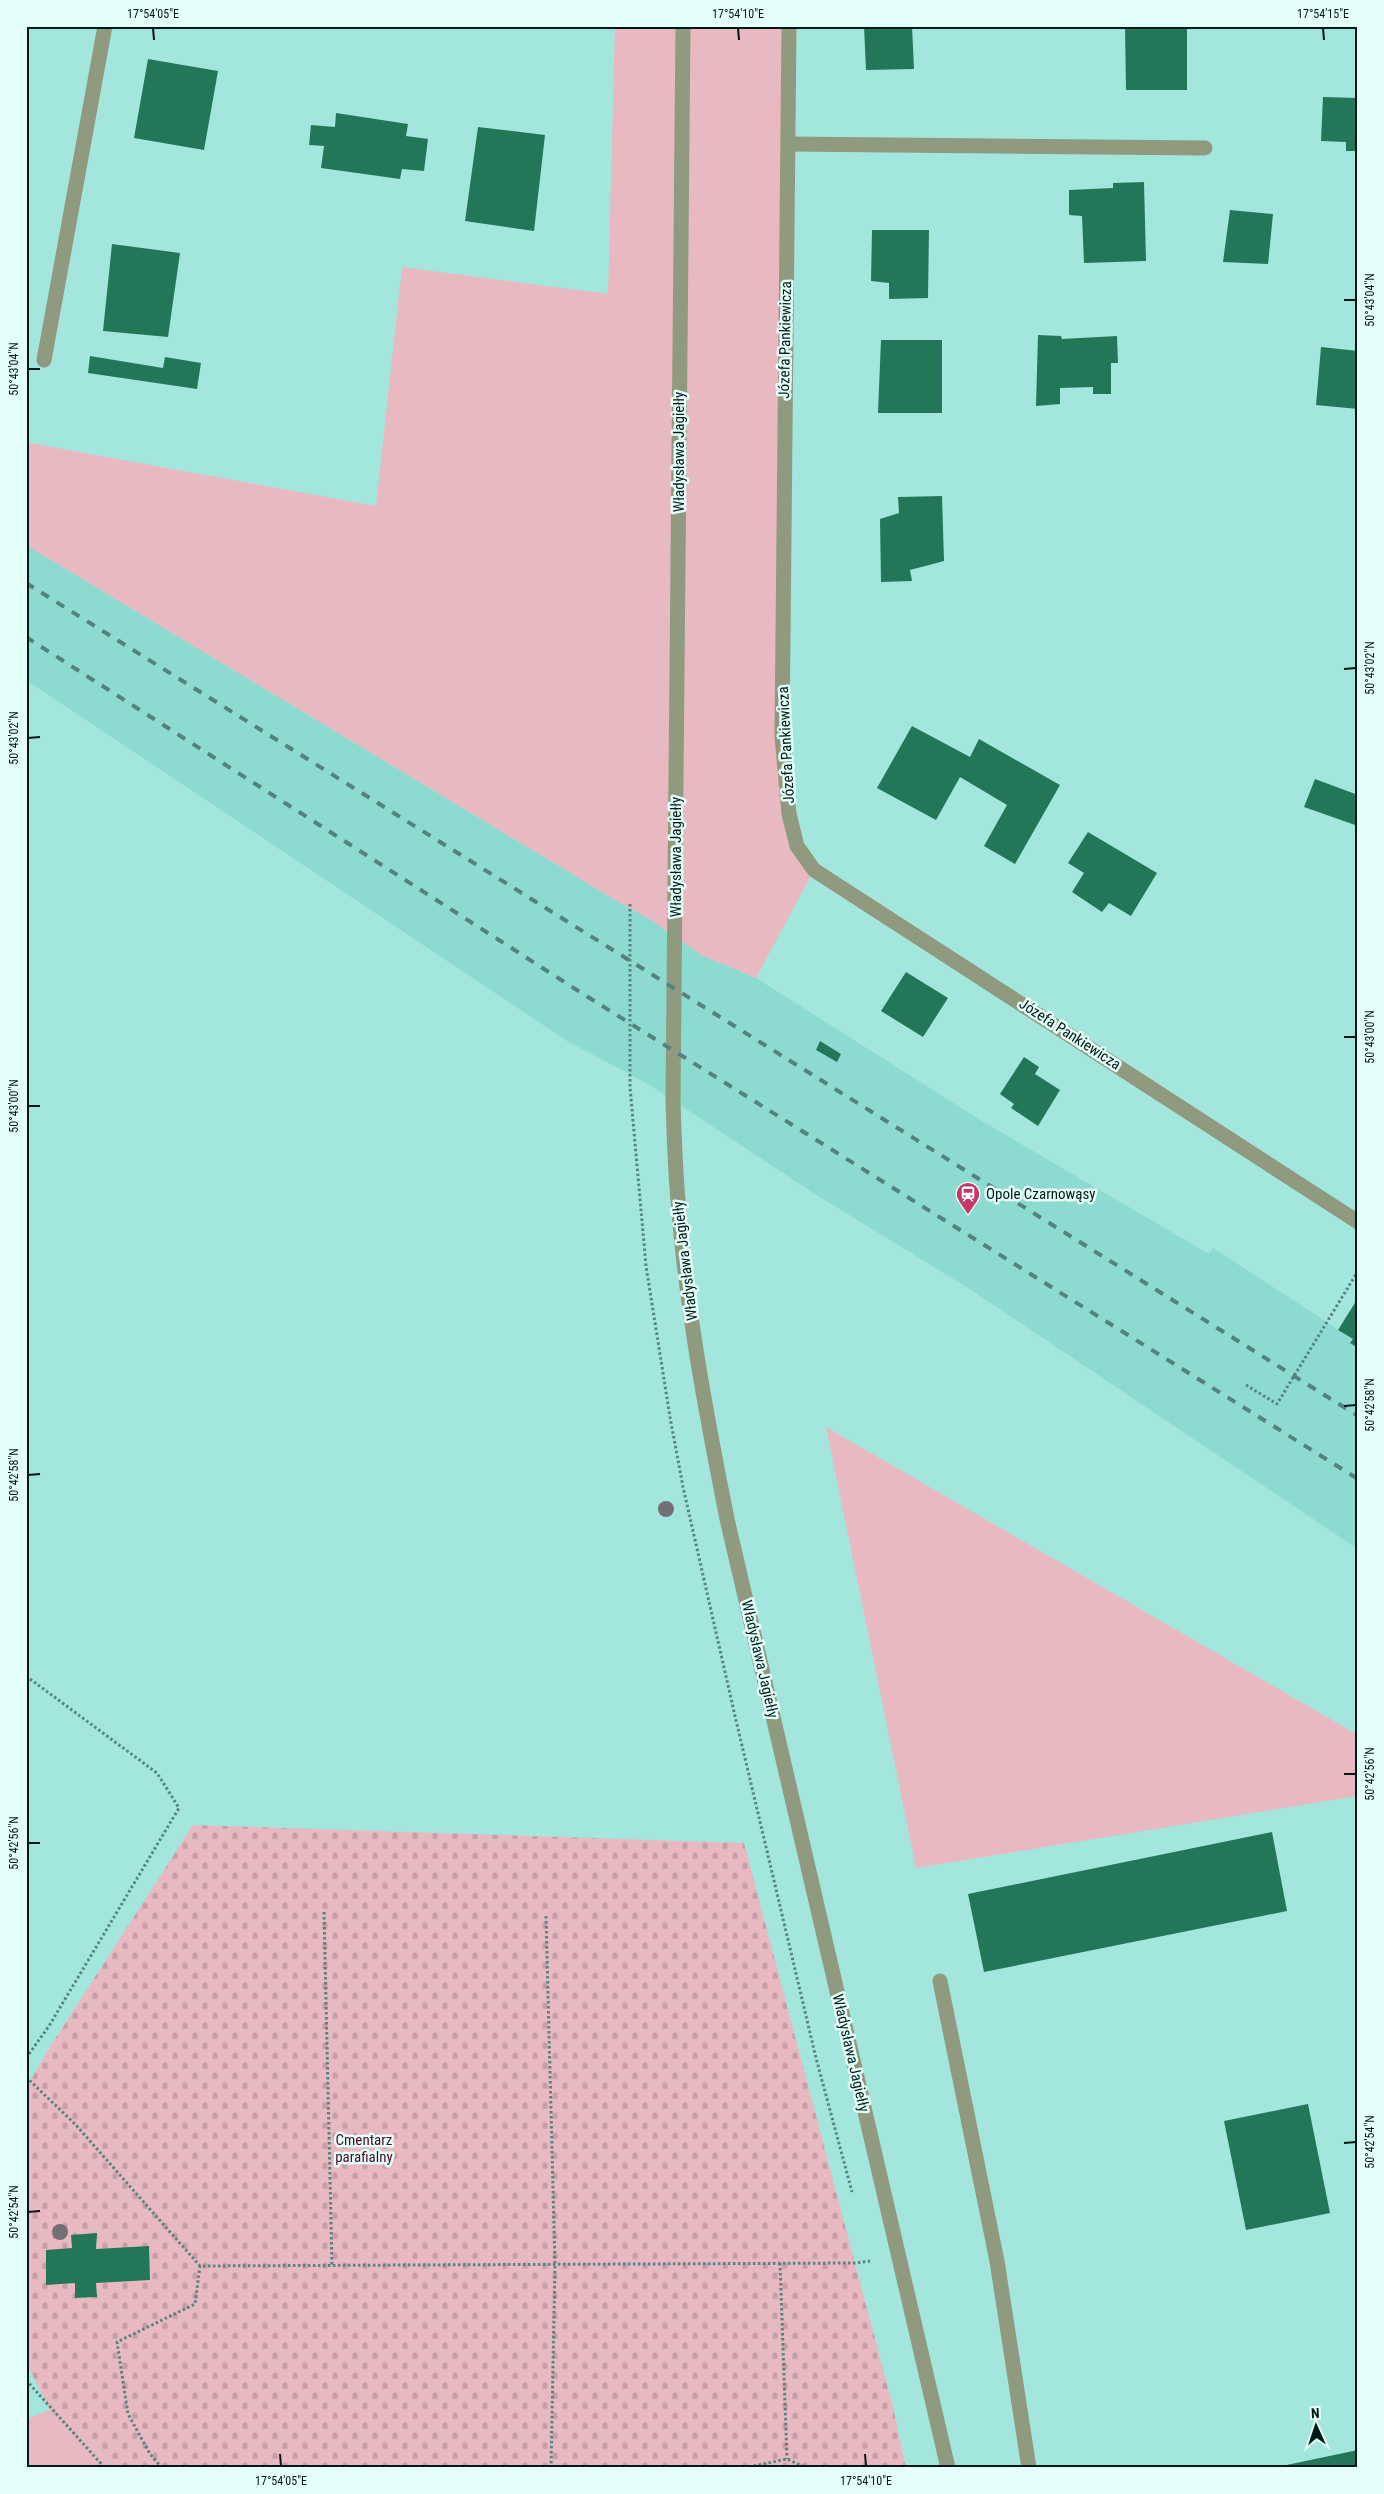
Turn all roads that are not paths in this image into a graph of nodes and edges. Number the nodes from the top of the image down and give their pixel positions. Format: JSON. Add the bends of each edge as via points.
{"nodes":[{"id":1,"x":105,"y":26,"type":"edge"},
{"id":2,"x":683,"y":26,"type":"edge"},
{"id":3,"x":789,"y":26,"type":"edge"},
{"id":4,"x":788,"y":144,"type":"junction"},
{"id":5,"x":1205,"y":148,"type":"dead end"},
{"id":6,"x":44,"y":360,"type":"dead end"},
{"id":7,"x":1358,"y":1222,"type":"edge"},
{"id":8,"x":940,"y":1981,"type":"dead end"},
{"id":9,"x":948,"y":2468,"type":"edge"},
{"id":10,"x":1029,"y":2468,"type":"edge"}],
"edges":[{"from":1,"to":6,"type":"street"},
{"from":2,"to":9,"type":"street","name":"Władysława Jagiełły","via":[[673,1101],[678,1200],[688,1298],[704,1406],[723,1500]]},
{"from":3,"to":4,"type":"street","name":"Józefa Pankiewicza"},
{"from":4,"to":5,"type":"street"},
{"from":4,"to":7,"type":"street","name":"Józefa Pankiewicza","via":[[782,736],[790,814],[798,846],[814,870]]},
{"from":8,"to":10,"type":"street","via":[[997,2261]]}]}
